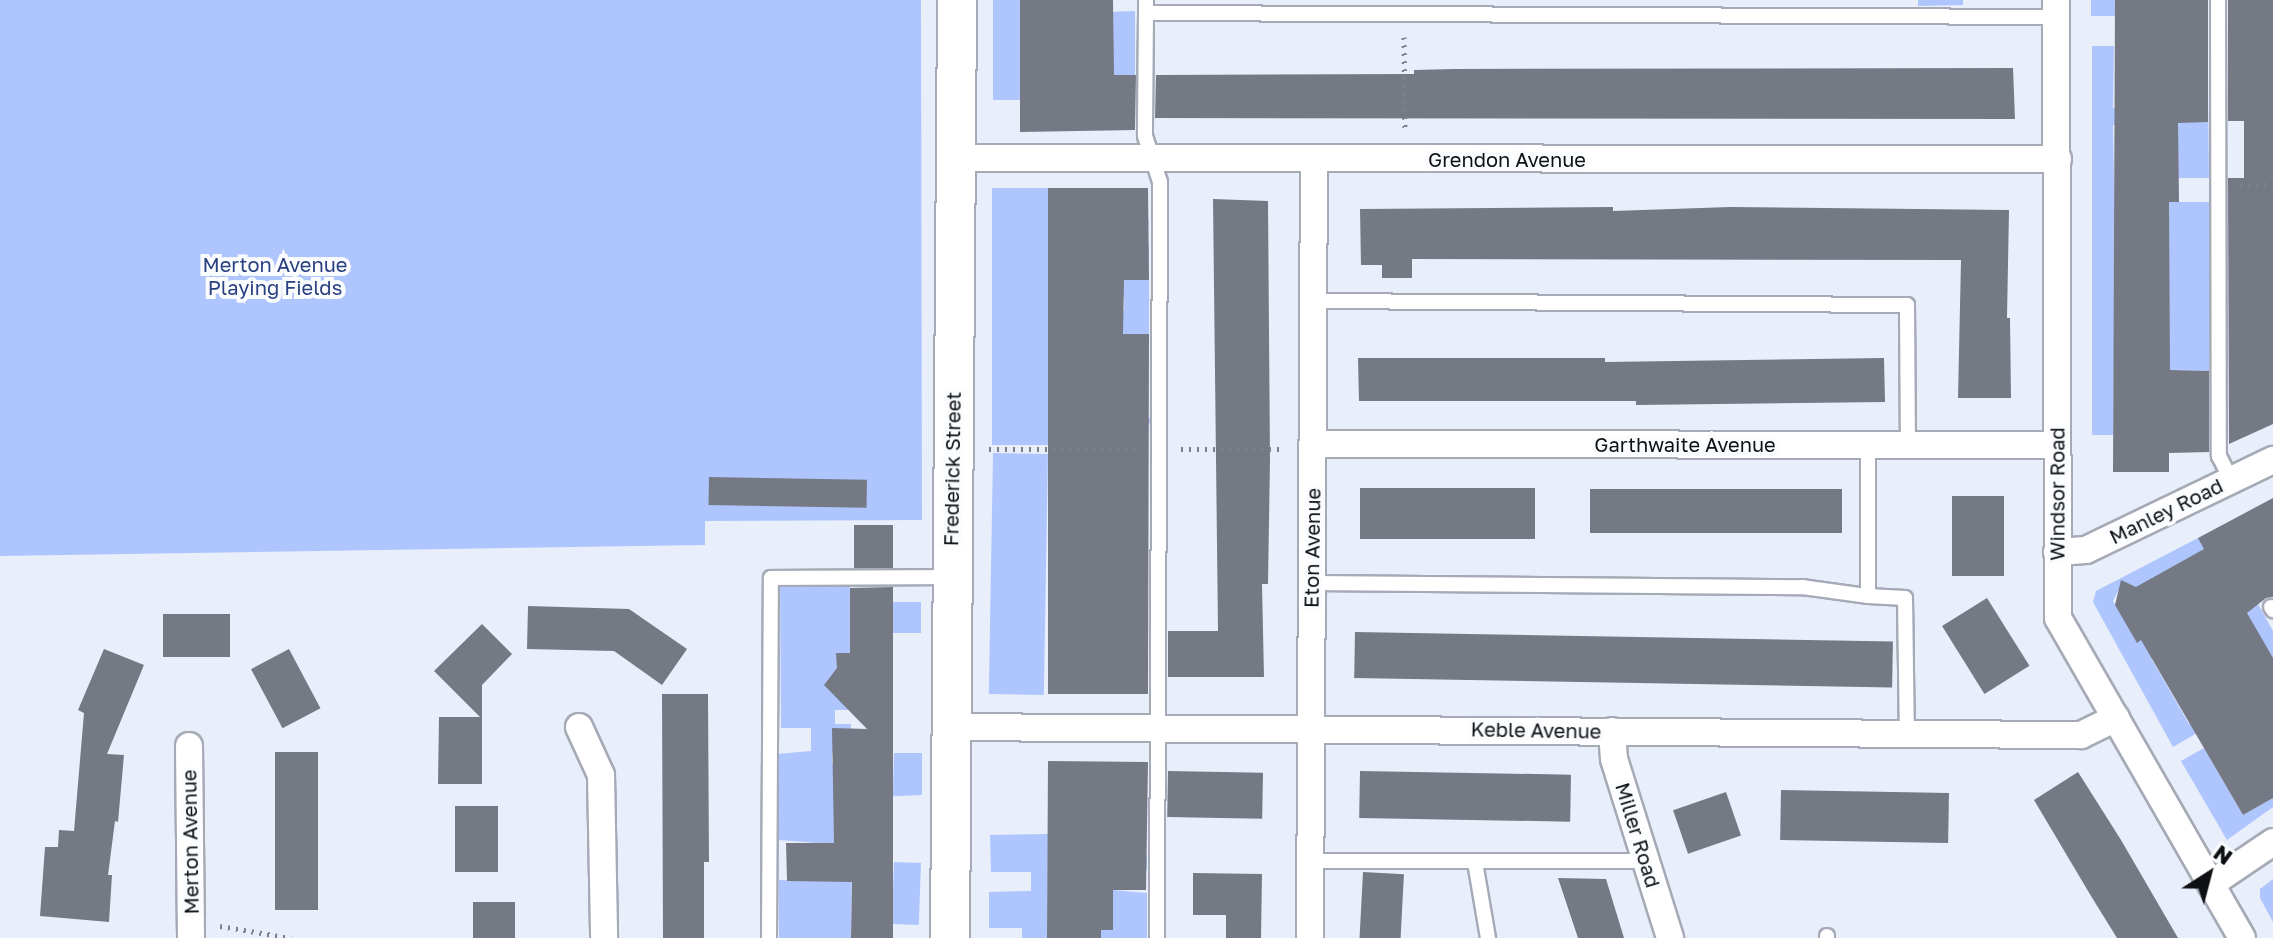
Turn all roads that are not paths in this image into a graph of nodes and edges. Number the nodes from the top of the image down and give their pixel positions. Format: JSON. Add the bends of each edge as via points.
{"nodes":[{"id":1,"x":957,"y":0,"type":"edge"},
{"id":2,"x":2218,"y":0,"type":"edge"},
{"id":3,"x":1146,"y":6,"type":"edge"},
{"id":4,"x":1484,"y":7,"type":"edge"},
{"id":5,"x":2056,"y":8,"type":"edge"},
{"id":6,"x":956,"y":158,"type":"junction"},
{"id":7,"x":1154,"y":159,"type":"junction"},
{"id":8,"x":1314,"y":159,"type":"junction"},
{"id":9,"x":2058,"y":159,"type":"junction"},
{"id":10,"x":1315,"y":301,"type":"junction"},
{"id":11,"x":1313,"y":444,"type":"junction"},
{"id":12,"x":1868,"y":445,"type":"junction"},
{"id":13,"x":1908,"y":445,"type":"junction"},
{"id":14,"x":2057,"y":445,"type":"junction"},
{"id":15,"x":2273,"y":460,"type":"edge"},
{"id":16,"x":2231,"y":480,"type":"junction"},
{"id":17,"x":2057,"y":552,"type":"junction"},
{"id":18,"x":951,"y":577,"type":"junction"},
{"id":19,"x":1311,"y":583,"type":"junction"},
{"id":20,"x":1868,"y":596,"type":"junction"},
{"id":21,"x":2116,"y":718,"type":"junction"},
{"id":22,"x":579,"y":727,"type":"dead end"},
{"id":23,"x":951,"y":727,"type":"junction"},
{"id":24,"x":1159,"y":727,"type":"junction"},
{"id":25,"x":1311,"y":727,"type":"junction"},
{"id":26,"x":1612,"y":731,"type":"junction"},
{"id":27,"x":1907,"y":735,"type":"junction"},
{"id":28,"x":189,"y":746,"type":"dead end"},
{"id":29,"x":2273,"y":842,"type":"edge"},
{"id":30,"x":1311,"y":861,"type":"junction"},
{"id":31,"x":1646,"y":861,"type":"junction"},
{"id":32,"x":1475,"y":862,"type":"junction"},
{"id":33,"x":2211,"y":884,"type":"junction"},
{"id":34,"x":191,"y":930,"type":"edge"},
{"id":35,"x":604,"y":938,"type":"edge"},
{"id":36,"x":769,"y":938,"type":"edge"},
{"id":37,"x":950,"y":938,"type":"edge"},
{"id":38,"x":1157,"y":938,"type":"edge"},
{"id":39,"x":1310,"y":938,"type":"edge"},
{"id":40,"x":1488,"y":938,"type":"edge"},
{"id":41,"x":1670,"y":938,"type":"edge"},
{"id":42,"x":2242,"y":938,"type":"edge"}],
"edges":[{"from":1,"to":6,"type":"main road","name":"Frederick Street"},
{"from":2,"to":16,"type":"lane","via":[[2219,456]]},
{"from":3,"to":4,"type":"lane","via":[[1404,14]]},
{"from":3,"to":7,"type":"lane","via":[[1145,136]]},
{"from":4,"to":5,"type":"lane"},
{"from":5,"to":9,"type":"street","name":"Windsor Road"},
{"from":6,"to":7,"type":"street","name":"Grendon Avenue"},
{"from":6,"to":18,"type":"main road","name":"Frederick Street"},
{"from":7,"to":8,"type":"street","name":"Grendon Avenue"},
{"from":7,"to":24,"type":"lane","via":[[1160,182]]},
{"from":8,"to":9,"type":"street","name":"Grendon Avenue"},
{"from":8,"to":10,"type":"street","name":"Eton Avenue"},
{"from":9,"to":14,"type":"street","name":"Windsor Road"},
{"from":10,"to":11,"type":"street","name":"Eton Avenue"},
{"from":10,"to":13,"type":"lane","via":[[1907,305]]},
{"from":11,"to":12,"type":"street","name":"Garthwaite Avenue"},
{"from":11,"to":19,"type":"street","name":"Eton Avenue"},
{"from":12,"to":13,"type":"street","name":"Garthwaite Avenue"},
{"from":12,"to":20,"type":"lane"},
{"from":13,"to":14,"type":"street","name":"Garthwaite Avenue"},
{"from":14,"to":17,"type":"street","name":"Windsor Road"},
{"from":15,"to":16,"type":"street","name":"Manley Road"},
{"from":16,"to":17,"type":"street","name":"Manley Road","via":[[2086,550]]},
{"from":17,"to":21,"type":"street","name":"Windsor Road","via":[[2058,618]]},
{"from":18,"to":23,"type":"main road","name":"Frederick Street"},
{"from":18,"to":36,"type":"lane","via":[[771,578]]},
{"from":19,"to":20,"type":"lane","via":[[1802,587]]},
{"from":19,"to":25,"type":"street","name":"Eton Avenue"},
{"from":20,"to":27,"type":"lane","via":[[1905,598]]},
{"from":21,"to":27,"type":"street","name":"Keble Avenue","via":[[2081,735]]},
{"from":21,"to":33,"type":"street","name":"Windsor Road"},
{"from":22,"to":35,"type":"street","via":[[601,775]]},
{"from":23,"to":24,"type":"street","name":"Keble Avenue"},
{"from":23,"to":37,"type":"main road","name":"Frederick Street"},
{"from":24,"to":25,"type":"street","name":"Keble Avenue"},
{"from":24,"to":38,"type":"lane"},
{"from":25,"to":26,"type":"street","name":"Keble Avenue"},
{"from":25,"to":30,"type":"street","name":"Eton Avenue"},
{"from":26,"to":27,"type":"street","name":"Keble Avenue"},
{"from":26,"to":31,"type":"street","name":"Miller Road","via":[[1614,759]]},
{"from":28,"to":34,"type":"street","name":"Merton Avenue"},
{"from":29,"to":33,"type":"street"},
{"from":30,"to":32,"type":"lane"},
{"from":30,"to":39,"type":"street","name":"Eton Avenue"},
{"from":31,"to":32,"type":"lane"},
{"from":31,"to":41,"type":"street","name":"Miller Road"},
{"from":32,"to":40,"type":"lane"},
{"from":33,"to":42,"type":"street","name":"Windsor Road"}]}
